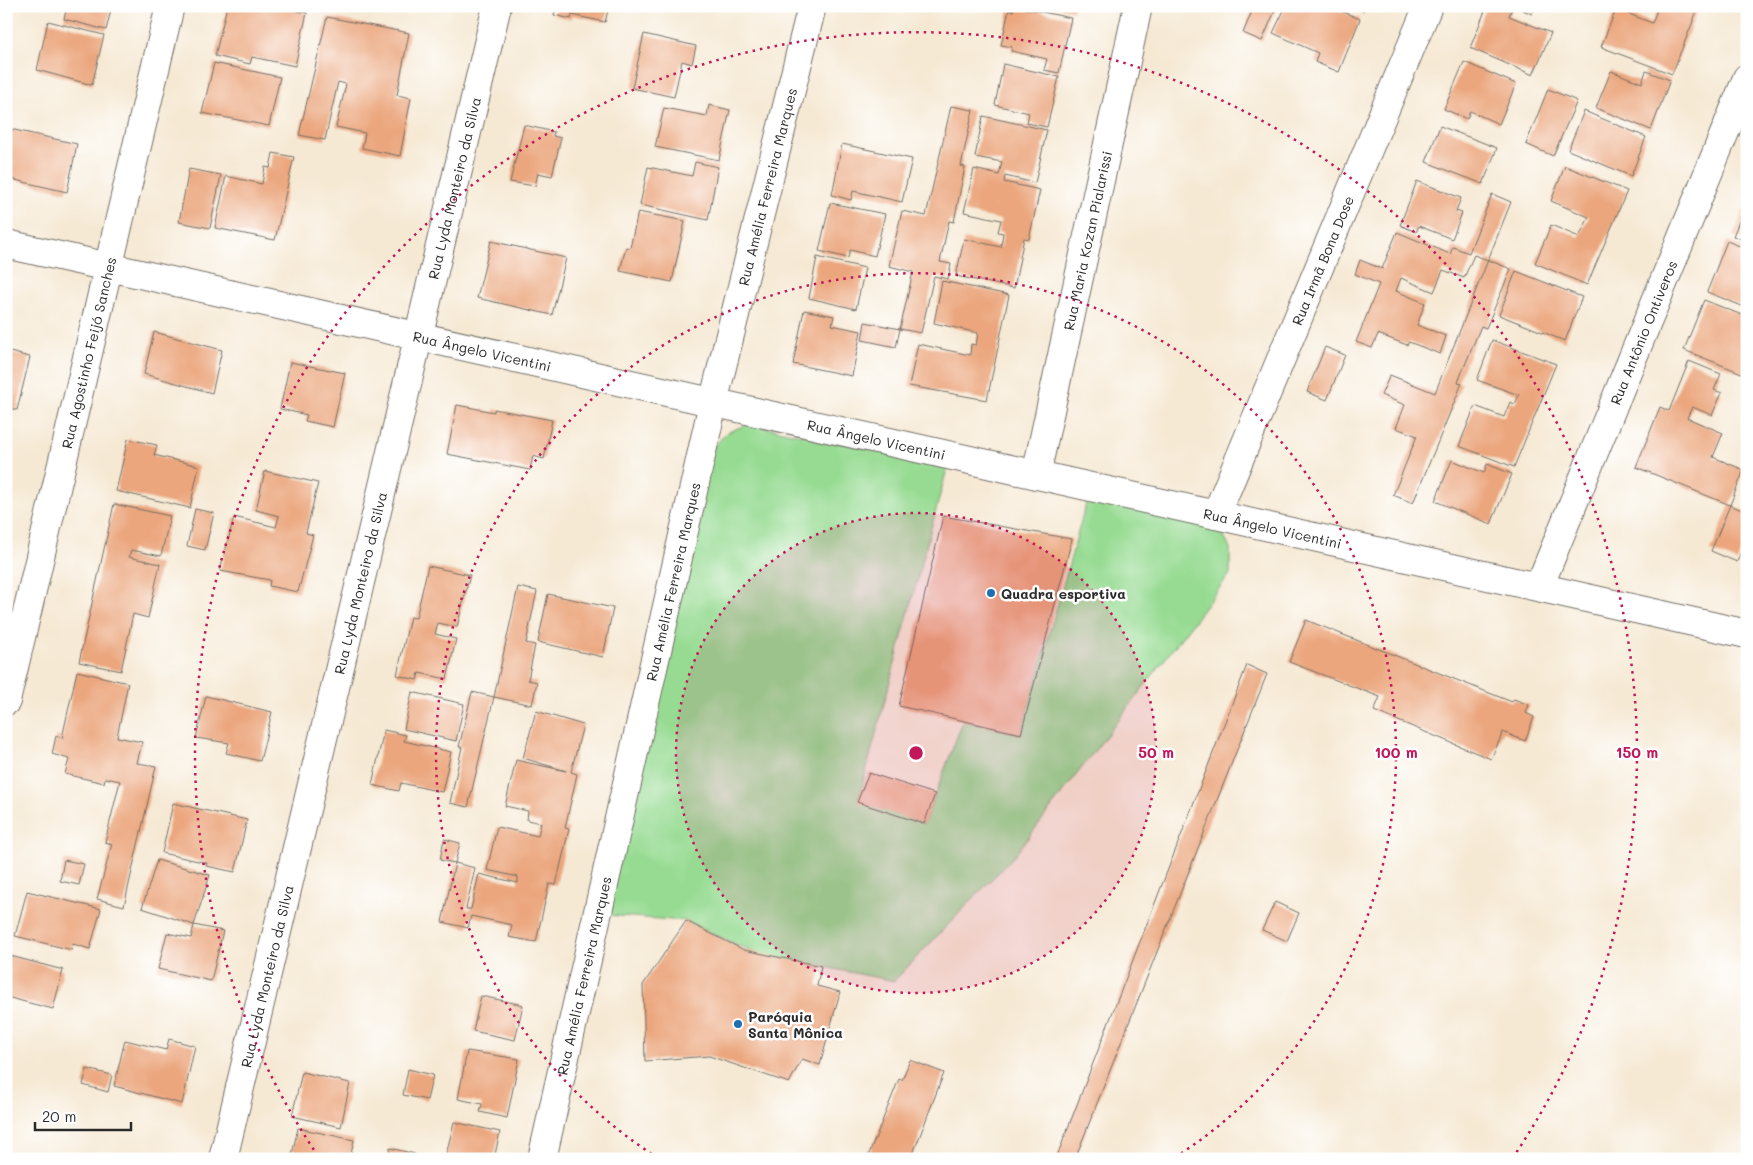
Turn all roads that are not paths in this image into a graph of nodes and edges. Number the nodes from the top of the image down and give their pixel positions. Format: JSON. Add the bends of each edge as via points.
{"nodes":[{"id":1,"x":170,"y":6,"type":"edge"},
{"id":2,"x":497,"y":6,"type":"edge"},
{"id":3,"x":812,"y":6,"type":"edge"},
{"id":4,"x":1138,"y":6,"type":"edge"},
{"id":5,"x":1428,"y":6,"type":"edge"},
{"id":6,"x":1747,"y":78,"type":"edge"},
{"id":7,"x":6,"y":244,"type":"edge"},
{"id":8,"x":107,"y":267,"type":"junction"},
{"id":9,"x":420,"y":337,"type":"junction"},
{"id":10,"x":713,"y":402,"type":"junction"},
{"id":11,"x":1036,"y":475,"type":"junction"},
{"id":12,"x":1216,"y":515,"type":"junction"},
{"id":13,"x":1539,"y":587,"type":"junction"},
{"id":14,"x":1747,"y":634,"type":"edge"},
{"id":15,"x":6,"y":701,"type":"edge"},
{"id":16,"x":223,"y":1159,"type":"edge"},
{"id":17,"x":542,"y":1159,"type":"edge"}],
"edges":[{"from":1,"to":8,"type":"street","name":"Rua Agostinho Feijó Sanches"},
{"from":2,"to":9,"type":"street","name":"Rua Lyda Monteiro da Silva"},
{"from":3,"to":10,"type":"street","name":"Rua Amélia Ferreira Marques"},
{"from":4,"to":11,"type":"street","name":"Rua Maria Kozan Pialarissi"},
{"from":5,"to":12,"type":"street","name":"Rua Irmã Bona Dose"},
{"from":6,"to":13,"type":"street","name":"Rua Antônio Ontiveros"},
{"from":7,"to":8,"type":"street","name":"Rua Ângelo Vicentini"},
{"from":8,"to":9,"type":"street","name":"Rua Ângelo Vicentini"},
{"from":8,"to":15,"type":"street","name":"Rua Agostinho Feijó Sanches"},
{"from":9,"to":10,"type":"street","name":"Rua Ângelo Vicentini"},
{"from":9,"to":16,"type":"street","name":"Rua Lyda Monteiro da Silva"},
{"from":10,"to":11,"type":"street","name":"Rua Ângelo Vicentini"},
{"from":10,"to":17,"type":"street","name":"Rua Amélia Ferreira Marques"},
{"from":11,"to":12,"type":"street","name":"Rua Ângelo Vicentini"},
{"from":12,"to":13,"type":"street","name":"Rua Ângelo Vicentini"},
{"from":13,"to":14,"type":"street","name":"Rua Ângelo Vicentini"}]}
